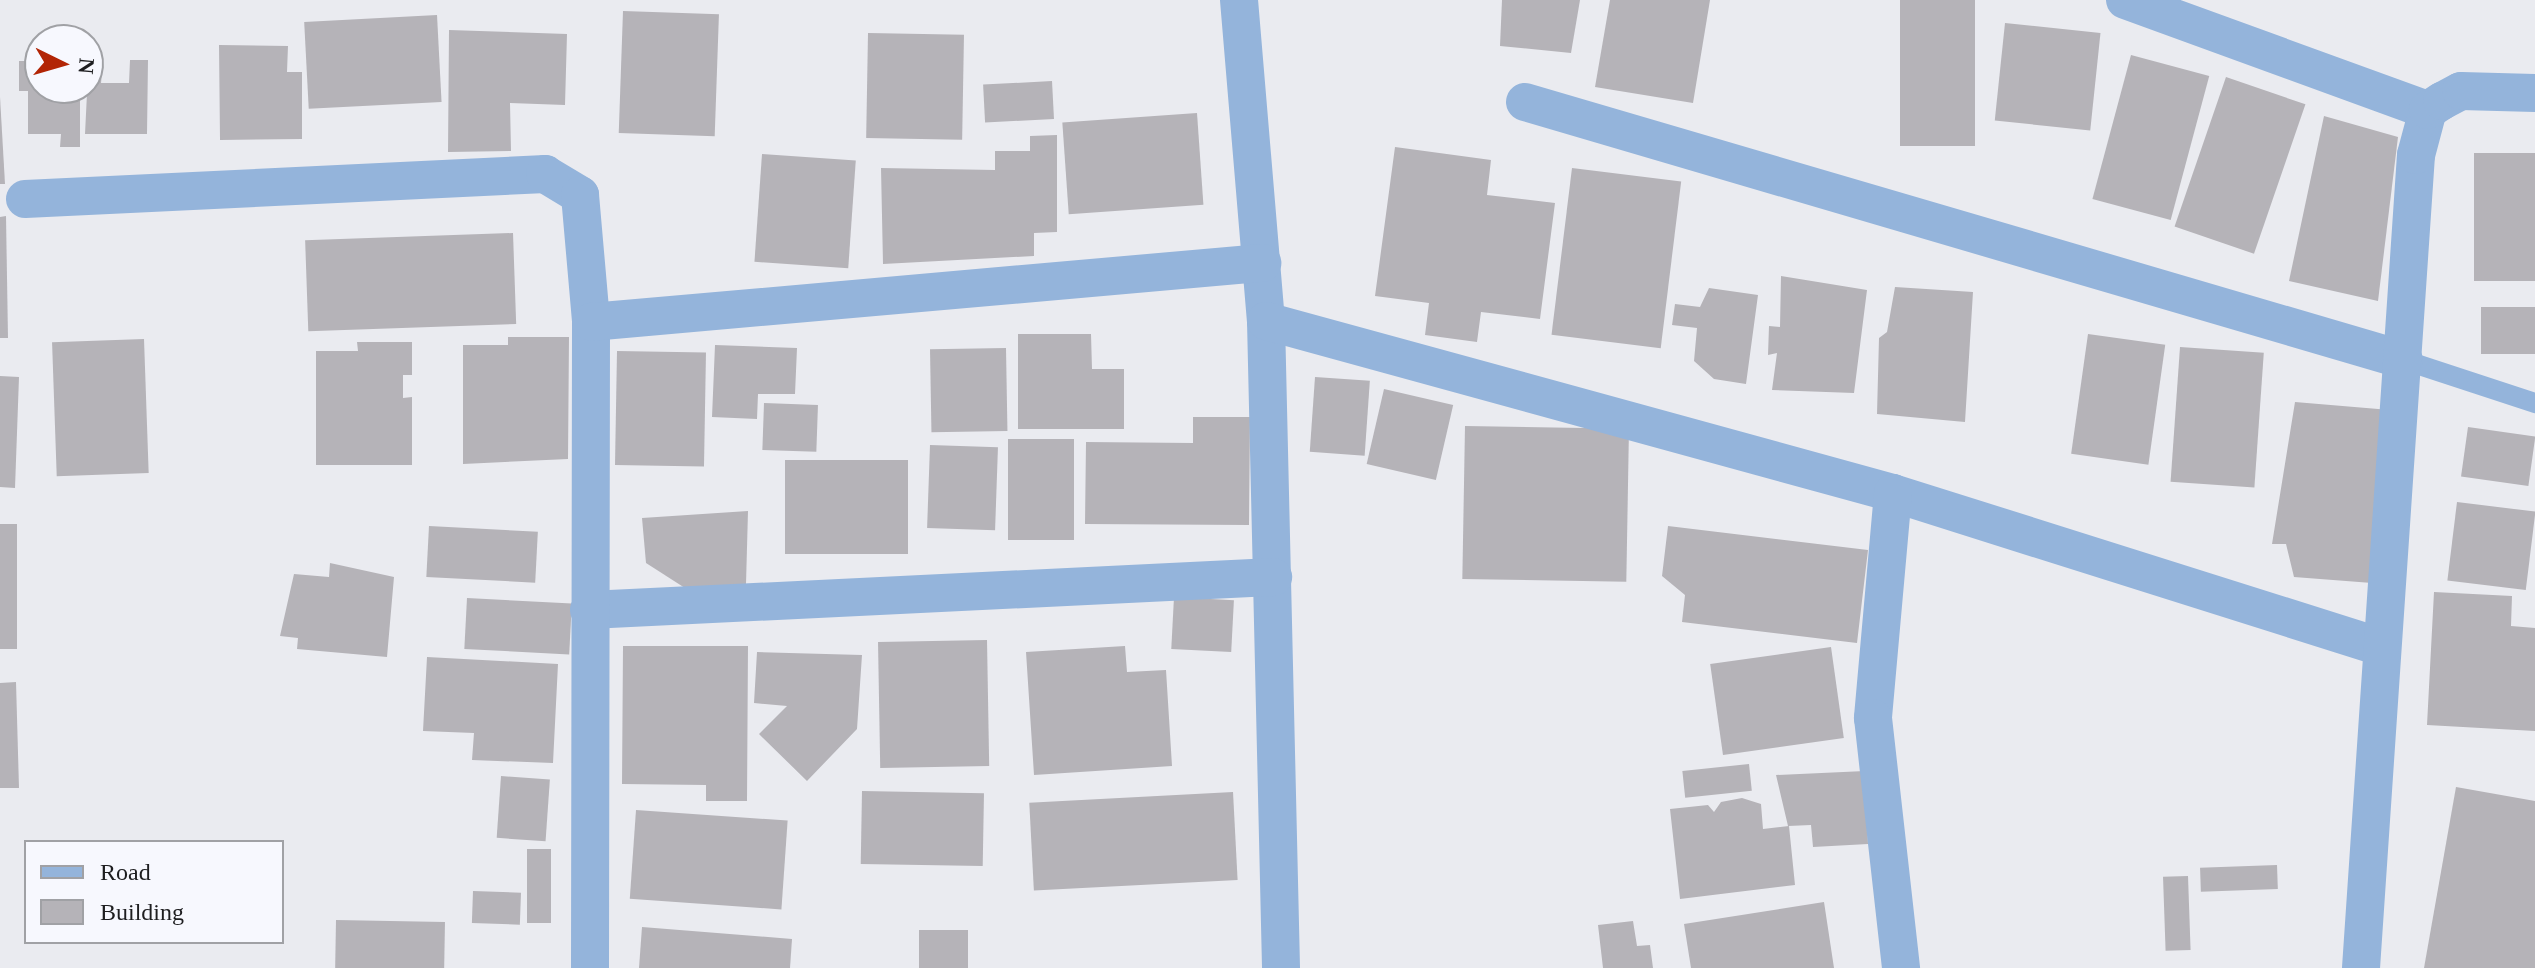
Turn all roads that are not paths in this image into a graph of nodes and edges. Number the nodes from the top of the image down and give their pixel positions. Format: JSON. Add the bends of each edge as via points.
{"nodes":[{"id":1,"x":1239,"y":0,"type":"edge"},
{"id":2,"x":2125,"y":0,"type":"edge"},
{"id":3,"x":2535,"y":93,"type":"edge"},
{"id":4,"x":1525,"y":102,"type":"dead end"},
{"id":5,"x":2428,"y":110,"type":"junction"},
{"id":6,"x":25,"y":199,"type":"dead end"},
{"id":7,"x":1262,"y":263,"type":"junction"},
{"id":8,"x":1266,"y":321,"type":"junction"},
{"id":9,"x":591,"y":322,"type":"junction"},
{"id":10,"x":2404,"y":360,"type":"junction"},
{"id":11,"x":2535,"y":403,"type":"edge"},
{"id":12,"x":1893,"y":493,"type":"junction"},
{"id":13,"x":1273,"y":577,"type":"junction"},
{"id":14,"x":589,"y":610,"type":"junction"},
{"id":15,"x":2381,"y":647,"type":"junction"},
{"id":16,"x":590,"y":968,"type":"edge"},
{"id":17,"x":1281,"y":968,"type":"edge"},
{"id":18,"x":1901,"y":968,"type":"edge"},
{"id":19,"x":2361,"y":968,"type":"edge"}],
"edges":[{"from":1,"to":7,"type":"street"},
{"from":2,"to":5,"type":"street"},
{"from":3,"to":5,"type":"street","via":[[2461,91]]},
{"from":4,"to":10,"type":"street"},
{"from":5,"to":10,"type":"street","via":[[2416,155]]},
{"from":6,"to":9,"type":"street","via":[[545,174],[580,195]]},
{"from":7,"to":8,"type":"street"},
{"from":7,"to":9,"type":"street"},
{"from":8,"to":12,"type":"street"},
{"from":8,"to":13,"type":"street"},
{"from":9,"to":14,"type":"street"},
{"from":10,"to":11,"type":"lane"},
{"from":10,"to":15,"type":"street"},
{"from":12,"to":15,"type":"street"},
{"from":12,"to":18,"type":"street","via":[[1873,718]]},
{"from":13,"to":14,"type":"street"},
{"from":13,"to":17,"type":"street"},
{"from":14,"to":16,"type":"street"},
{"from":15,"to":19,"type":"street"}]}
